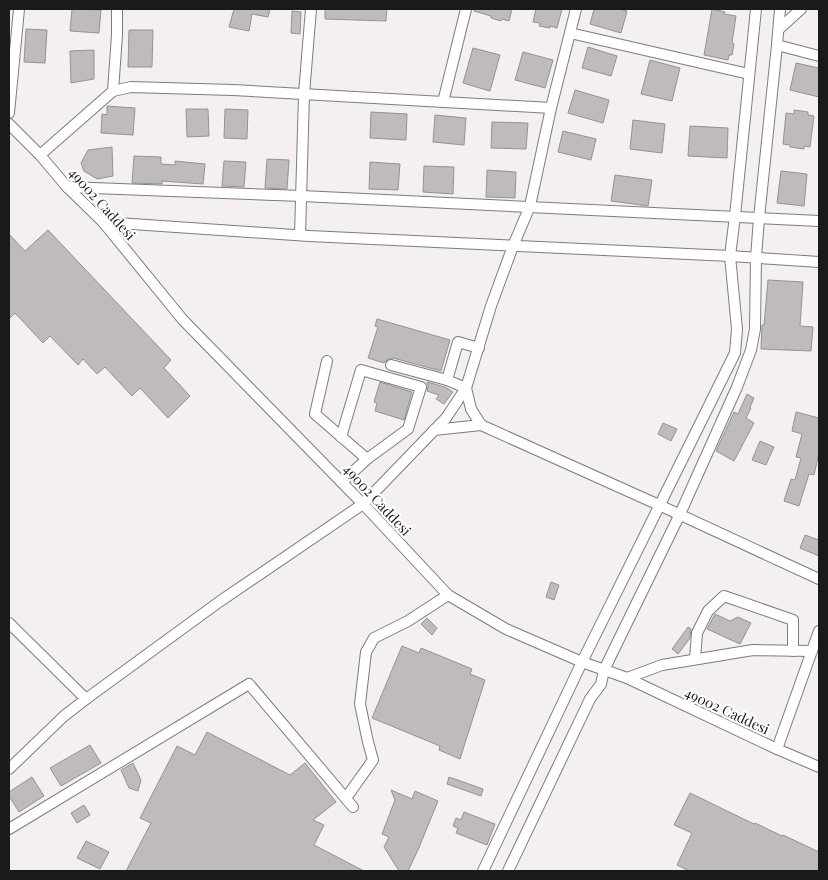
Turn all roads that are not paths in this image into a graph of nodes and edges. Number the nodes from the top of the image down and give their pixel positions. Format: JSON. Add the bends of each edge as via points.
{"nodes":[{"id":1,"x":19,"y":9,"type":"edge"},
{"id":2,"x":117,"y":9,"type":"edge"},
{"id":3,"x":311,"y":9,"type":"edge"},
{"id":4,"x":466,"y":9,"type":"edge"},
{"id":5,"x":576,"y":9,"type":"edge"},
{"id":6,"x":780,"y":9,"type":"edge"},
{"id":7,"x":801,"y":9,"type":"edge"},
{"id":8,"x":755,"y":10,"type":"edge"},
{"id":9,"x":779,"y":29,"type":"junction"},
{"id":10,"x":570,"y":33,"type":"junction"},
{"id":11,"x":777,"y":45,"type":"junction"},
{"id":12,"x":819,"y":56,"type":"edge"},
{"id":13,"x":749,"y":74,"type":"junction"},
{"id":14,"x":113,"y":90,"type":"junction"},
{"id":15,"x":304,"y":94,"type":"junction"},
{"id":16,"x":444,"y":102,"type":"junction"},
{"id":17,"x":551,"y":108,"type":"junction"},
{"id":18,"x":9,"y":113,"type":"edge"},
{"id":19,"x":9,"y":124,"type":"edge"},
{"id":20,"x":40,"y":155,"type":"junction"},
{"id":21,"x":67,"y":186,"type":"junction"},
{"id":22,"x":302,"y":196,"type":"junction"},
{"id":23,"x":530,"y":206,"type":"junction"},
{"id":24,"x":735,"y":216,"type":"junction"},
{"id":25,"x":758,"y":218,"type":"junction"},
{"id":26,"x":819,"y":221,"type":"edge"},
{"id":27,"x":103,"y":222,"type":"junction"},
{"id":28,"x":300,"y":235,"type":"junction"},
{"id":29,"x":513,"y":246,"type":"junction"},
{"id":30,"x":730,"y":256,"type":"junction"},
{"id":31,"x":756,"y":258,"type":"junction"},
{"id":32,"x":819,"y":262,"type":"edge"},
{"id":33,"x":479,"y":348,"type":"junction"},
{"id":34,"x":327,"y":362,"type":"dead end"},
{"id":35,"x":391,"y":364,"type":"dead end"},
{"id":36,"x":447,"y":380,"type":"junction"},
{"id":37,"x":466,"y":388,"type":"junction"},
{"id":38,"x":481,"y":425,"type":"junction"},
{"id":39,"x":434,"y":430,"type":"junction"},
{"id":40,"x":342,"y":437,"type":"junction"},
{"id":41,"x":367,"y":458,"type":"junction"},
{"id":42,"x":342,"y":482,"type":"junction"},
{"id":43,"x":363,"y":504,"type":"junction"},
{"id":44,"x":659,"y":504,"type":"junction"},
{"id":45,"x":680,"y":514,"type":"junction"},
{"id":46,"x":819,"y":579,"type":"edge"},
{"id":47,"x":448,"y":595,"type":"junction"},
{"id":48,"x":9,"y":623,"type":"edge"},
{"id":49,"x":819,"y":631,"type":"edge"},
{"id":50,"x":793,"y":650,"type":"junction"},
{"id":51,"x":812,"y":651,"type":"junction"},
{"id":52,"x":695,"y":660,"type":"junction"},
{"id":53,"x":582,"y":662,"type":"junction"},
{"id":54,"x":604,"y":670,"type":"junction"},
{"id":55,"x":627,"y":678,"type":"junction"},
{"id":56,"x":86,"y":699,"type":"junction"},
{"id":57,"x":777,"y":749,"type":"junction"},
{"id":58,"x":819,"y":767,"type":"edge"},
{"id":59,"x":9,"y":769,"type":"edge"},
{"id":60,"x":346,"y":798,"type":"junction"},
{"id":61,"x":353,"y":807,"type":"dead end"},
{"id":62,"x":9,"y":829,"type":"edge"},
{"id":63,"x":482,"y":871,"type":"edge"},
{"id":64,"x":508,"y":871,"type":"edge"}],
"edges":[{"from":1,"to":18,"type":"street"},
{"from":2,"to":14,"type":"street"},
{"from":3,"to":15,"type":"street"},
{"from":4,"to":16,"type":"street"},
{"from":5,"to":10,"type":"street"},
{"from":6,"to":9,"type":"street"},
{"from":7,"to":9,"type":"street"},
{"from":8,"to":13,"type":"street"},
{"from":9,"to":11,"type":"street"},
{"from":10,"to":13,"type":"street"},
{"from":10,"to":17,"type":"street"},
{"from":11,"to":12,"type":"street"},
{"from":11,"to":25,"type":"street"},
{"from":13,"to":24,"type":"street"},
{"from":14,"to":15,"type":"street","via":[[131,87]]},
{"from":14,"to":20,"type":"street"},
{"from":15,"to":16,"type":"street"},
{"from":15,"to":22,"type":"street"},
{"from":16,"to":17,"type":"street"},
{"from":17,"to":23,"type":"street"},
{"from":19,"to":20,"type":"street","name":"49002 Caddesi"},
{"from":20,"to":21,"type":"street","name":"49002 Caddesi"},
{"from":21,"to":22,"type":"street"},
{"from":21,"to":27,"type":"street","name":"49002 Caddesi"},
{"from":22,"to":23,"type":"street"},
{"from":22,"to":28,"type":"street"},
{"from":23,"to":24,"type":"street"},
{"from":23,"to":29,"type":"street"},
{"from":24,"to":25,"type":"street"},
{"from":24,"to":30,"type":"street"},
{"from":25,"to":26,"type":"street"},
{"from":25,"to":31,"type":"street"},
{"from":27,"to":28,"type":"street"},
{"from":27,"to":42,"type":"street","name":"49002 Caddesi","via":[[183,320]]},
{"from":28,"to":29,"type":"street"},
{"from":29,"to":30,"type":"street"},
{"from":29,"to":33,"type":"street"},
{"from":30,"to":31,"type":"street"},
{"from":30,"to":44,"type":"street","via":[[736,353]]},
{"from":31,"to":32,"type":"street"},
{"from":31,"to":45,"type":"street","via":[[755,329],[748,357],[738,387]]},
{"from":33,"to":36,"type":"street","via":[[458,342]]},
{"from":33,"to":37,"type":"street"},
{"from":34,"to":40,"type":"street","via":[[315,414]]},
{"from":35,"to":36,"type":"street"},
{"from":36,"to":37,"type":"street"},
{"from":37,"to":38,"type":"street","via":[[471,409]]},
{"from":37,"to":39,"type":"street"},
{"from":38,"to":39,"type":"street"},
{"from":38,"to":44,"type":"street"},
{"from":39,"to":43,"type":"street"},
{"from":40,"to":41,"type":"street"},
{"from":40,"to":41,"type":"street","via":[[361,370],[422,387],[408,429]]},
{"from":41,"to":42,"type":"street"},
{"from":42,"to":43,"type":"street","name":"49002 Caddesi"},
{"from":43,"to":47,"type":"street","name":"49002 Caddesi"},
{"from":43,"to":56,"type":"street","via":[[218,602]]},
{"from":44,"to":45,"type":"street"},
{"from":44,"to":53,"type":"street"},
{"from":45,"to":46,"type":"street"},
{"from":45,"to":54,"type":"street"},
{"from":47,"to":53,"type":"street","name":"49002 Caddesi","via":[[506,629]]},
{"from":47,"to":60,"type":"street","via":[[374,638],[366,652],[360,704],[373,760]]},
{"from":48,"to":56,"type":"street"},
{"from":49,"to":51,"type":"street"},
{"from":50,"to":51,"type":"street"},
{"from":50,"to":52,"type":"street","via":[[753,650]]},
{"from":50,"to":52,"type":"street","via":[[793,620],[724,596],[708,610],[698,633]]},
{"from":51,"to":57,"type":"street"},
{"from":52,"to":55,"type":"street","via":[[662,665]]},
{"from":53,"to":54,"type":"street","name":"49002 Caddesi"},
{"from":53,"to":63,"type":"street"},
{"from":54,"to":55,"type":"street","name":"49002 Caddesi"},
{"from":54,"to":64,"type":"street","via":[[601,684],[590,699]]},
{"from":55,"to":57,"type":"street","name":"49002 Caddesi"},
{"from":56,"to":59,"type":"street"},
{"from":57,"to":58,"type":"street","name":"49002 Caddesi"},
{"from":60,"to":61,"type":"street"},
{"from":60,"to":62,"type":"street","via":[[249,684]]}]}
